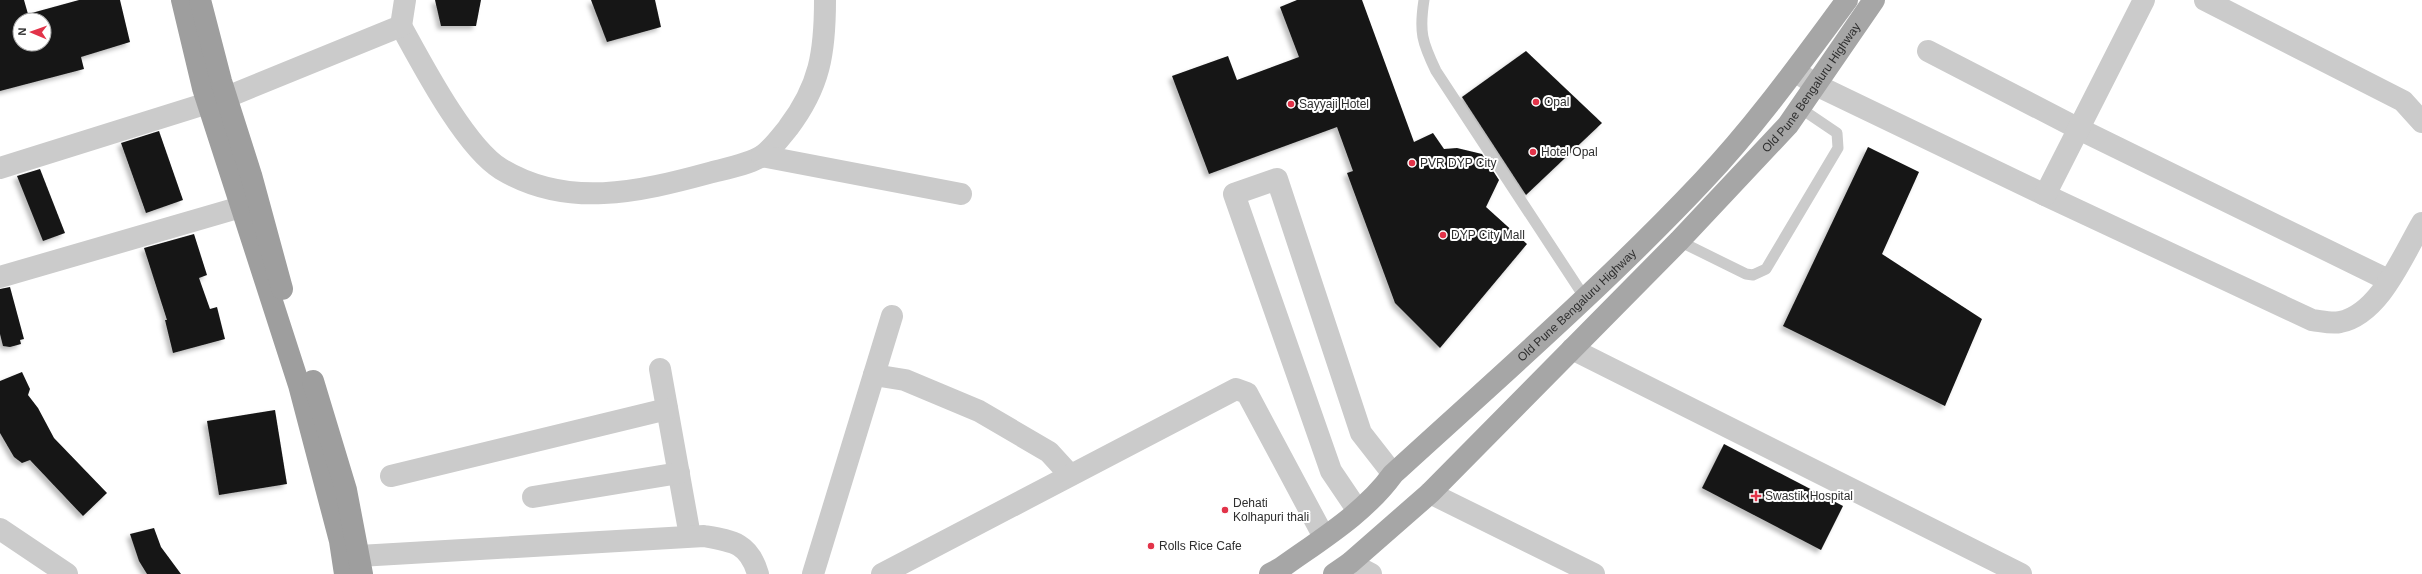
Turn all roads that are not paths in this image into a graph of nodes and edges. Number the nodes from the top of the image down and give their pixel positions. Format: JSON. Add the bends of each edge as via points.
{"nodes":[{"id":1,"x":182,"y":0,"type":"edge"},
{"id":2,"x":200,"y":0,"type":"edge"},
{"id":3,"x":405,"y":0,"type":"edge"},
{"id":4,"x":825,"y":0,"type":"edge"},
{"id":5,"x":1424,"y":0,"type":"edge"},
{"id":6,"x":1847,"y":0,"type":"edge"},
{"id":7,"x":1874,"y":0,"type":"edge"},
{"id":8,"x":2144,"y":0,"type":"edge"},
{"id":9,"x":2205,"y":0,"type":"edge"},
{"id":10,"x":401,"y":26,"type":"junction"},
{"id":11,"x":1928,"y":51,"type":"dead end"},
{"id":12,"x":1794,"y":71,"type":"junction"},
{"id":13,"x":1816,"y":85,"type":"junction"},
{"id":14,"x":217,"y":99,"type":"junction"},
{"id":15,"x":1800,"y":108,"type":"junction"},
{"id":16,"x":2422,"y":122,"type":"edge"},
{"id":17,"x":2079,"y":129,"type":"junction"},
{"id":18,"x":762,"y":156,"type":"junction"},
{"id":19,"x":0,"y":168,"type":"edge"},
{"id":20,"x":961,"y":194,"type":"dead end"},
{"id":21,"x":2045,"y":196,"type":"junction"},
{"id":22,"x":241,"y":207,"type":"junction"},
{"id":23,"x":2422,"y":223,"type":"edge"},
{"id":24,"x":1680,"y":241,"type":"junction"},
{"id":25,"x":0,"y":277,"type":"edge"},
{"id":26,"x":2388,"y":280,"type":"junction"},
{"id":27,"x":1585,"y":298,"type":"junction"},
{"id":28,"x":892,"y":316,"type":"dead end"},
{"id":29,"x":1572,"y":349,"type":"junction"},
{"id":30,"x":660,"y":369,"type":"dead end"},
{"id":31,"x":874,"y":375,"type":"junction"},
{"id":32,"x":668,"y":409,"type":"junction"},
{"id":33,"x":679,"y":473,"type":"junction"},
{"id":34,"x":1393,"y":474,"type":"junction"},
{"id":35,"x":1070,"y":475,"type":"junction"},
{"id":36,"x":391,"y":476,"type":"dead end"},
{"id":37,"x":1430,"y":493,"type":"junction"},
{"id":38,"x":533,"y":498,"type":"dead end"},
{"id":39,"x":1358,"y":511,"type":"junction"},
{"id":40,"x":0,"y":529,"type":"edge"},
{"id":41,"x":690,"y":536,"type":"junction"},
{"id":42,"x":1324,"y":537,"type":"junction"},
{"id":43,"x":361,"y":565,"type":"edge"},
{"id":44,"x":1342,"y":569,"type":"edge"},
{"id":45,"x":67,"y":574,"type":"edge"},
{"id":46,"x":345,"y":574,"type":"edge"},
{"id":47,"x":758,"y":574,"type":"edge"},
{"id":48,"x":813,"y":574,"type":"edge"},
{"id":49,"x":882,"y":574,"type":"edge"},
{"id":50,"x":1270,"y":574,"type":"edge"},
{"id":51,"x":1371,"y":574,"type":"edge"},
{"id":52,"x":1594,"y":574,"type":"edge"},
{"id":53,"x":2021,"y":574,"type":"edge"}],
"edges":[{"from":1,"to":14,"type":"highway"},
{"from":2,"to":14,"type":"highway"},
{"from":3,"to":10,"type":"street"},
{"from":4,"to":18,"type":"street","via":[[825,39],[818,76],[800,113],[780,139]]},
{"from":5,"to":27,"type":"lane","via":[[1420,24],[1425,47],[1436,71]]},
{"from":6,"to":12,"type":"main road","name":"Old Pune Bengaluru Highway"},
{"from":7,"to":13,"type":"main road","name":"Old Pune Bengaluru Highway"},
{"from":8,"to":17,"type":"street"},
{"from":9,"to":16,"type":"street","via":[[2403,101]]},
{"from":10,"to":14,"type":"street"},
{"from":10,"to":18,"type":"street","via":[[473,144],[499,168],[525,182],[578,195],[621,193],[681,181]]},
{"from":11,"to":17,"type":"street"},
{"from":12,"to":13,"type":"street"},
{"from":12,"to":27,"type":"main road","name":"Old Pune Bengaluru Highway","via":[[1769,105],[1704,180]]},
{"from":13,"to":15,"type":"main road","name":"Old Pune Bengaluru Highway"},
{"from":13,"to":21,"type":"street"},
{"from":14,"to":19,"type":"street"},
{"from":14,"to":22,"type":"highway"},
{"from":14,"to":43,"type":"highway","via":[[251,174],[280,284],[346,490]]},
{"from":15,"to":24,"type":"main road","name":"Old Pune Bengaluru Highway","via":[[1788,125]]},
{"from":15,"to":24,"type":"lane","via":[[1837,133],[1838,148],[1766,269],[1753,275],[1746,274]]},
{"from":17,"to":21,"type":"street"},
{"from":17,"to":26,"type":"street"},
{"from":18,"to":20,"type":"street"},
{"from":21,"to":26,"type":"street","via":[[2312,320],[2338,323],[2357,317],[2376,300]]},
{"from":22,"to":25,"type":"street"},
{"from":22,"to":46,"type":"highway","via":[[299,386],[340,541]]},
{"from":23,"to":26,"type":"street"},
{"from":24,"to":29,"type":"main road","name":"Old Pune Bengaluru Highway"},
{"from":27,"to":34,"type":"main road","name":"Old Pune Bengaluru Highway"},
{"from":28,"to":31,"type":"street"},
{"from":29,"to":37,"type":"main road","name":"Old Pune Bengaluru Highway"},
{"from":29,"to":53,"type":"street"},
{"from":30,"to":32,"type":"street"},
{"from":31,"to":35,"type":"street","via":[[905,380],[979,411],[1049,452]]},
{"from":31,"to":48,"type":"street"},
{"from":32,"to":33,"type":"street"},
{"from":32,"to":36,"type":"street"},
{"from":33,"to":38,"type":"street"},
{"from":33,"to":41,"type":"street"},
{"from":34,"to":39,"type":"main road","name":"Old Pune Bengaluru Highway","via":[[1381,492]]},
{"from":34,"to":39,"type":"street","via":[[1361,433],[1277,179],[1234,194],[1331,471]]},
{"from":35,"to":42,"type":"street","via":[[1236,389],[1247,393]]},
{"from":35,"to":49,"type":"street"},
{"from":37,"to":44,"type":"main road","name":"Old Pune Bengaluru Highway"},
{"from":37,"to":52,"type":"street"},
{"from":39,"to":42,"type":"main road","name":"Old Pune Bengaluru Highway"},
{"from":40,"to":45,"type":"street"},
{"from":41,"to":43,"type":"street"},
{"from":41,"to":47,"type":"street","via":[[727,540],[742,546],[753,558]]},
{"from":42,"to":50,"type":"main road","name":"Old Pune Bengaluru Highway"},
{"from":44,"to":51,"type":"street"}]}
